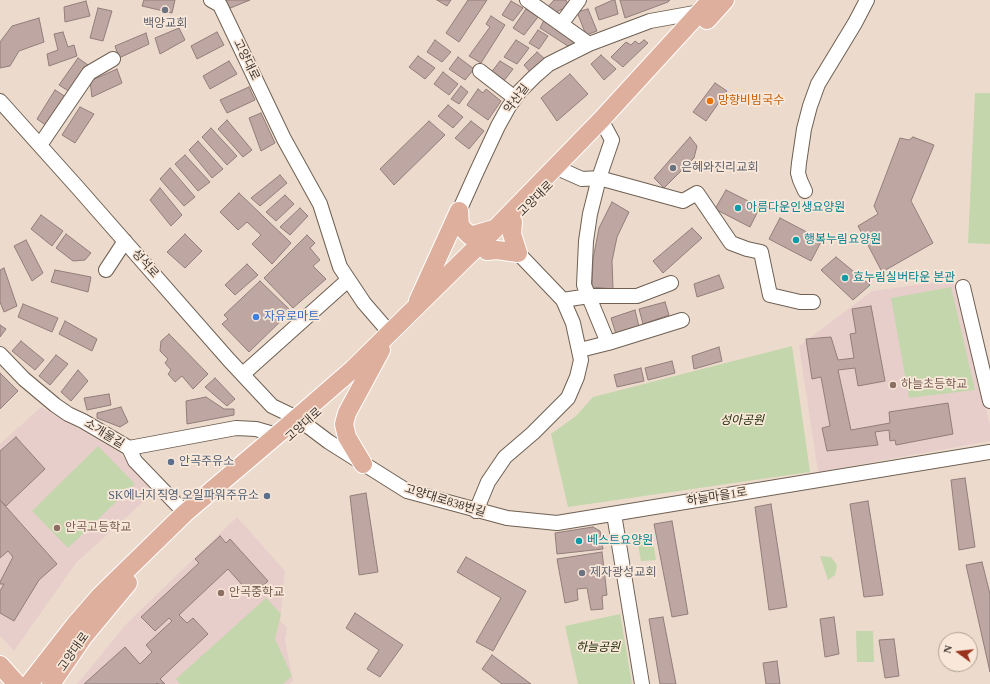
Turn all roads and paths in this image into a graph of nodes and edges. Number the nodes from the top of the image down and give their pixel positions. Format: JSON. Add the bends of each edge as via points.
{"nodes":[{"id":1,"x":211,"y":0,"type":"edge"},
{"id":2,"x":527,"y":0,"type":"edge"},
{"id":3,"x":580,"y":0,"type":"edge"},
{"id":4,"x":726,"y":0,"type":"edge"},
{"id":5,"x":867,"y":0,"type":"edge"},
{"id":6,"x":708,"y":8,"type":"edge"},
{"id":7,"x":561,"y":24,"type":"junction"},
{"id":8,"x":589,"y":44,"type":"junction"},
{"id":9,"x":113,"y":59,"type":"dead end"},
{"id":10,"x":480,"y":72,"type":"dead end"},
{"id":11,"x":515,"y":98,"type":"junction"},
{"id":12,"x":0,"y":100,"type":"edge"},
{"id":13,"x":605,"y":127,"type":"junction"},
{"id":14,"x":40,"y":145,"type":"junction"},
{"id":15,"x":564,"y":171,"type":"junction"},
{"id":16,"x":599,"y":178,"type":"junction"},
{"id":17,"x":805,"y":191,"type":"dead end"},
{"id":18,"x":459,"y":211,"type":"junction"},
{"id":19,"x":513,"y":222,"type":"junction"},
{"id":20,"x":495,"y":229,"type":"junction"},
{"id":21,"x":125,"y":241,"type":"junction"},
{"id":22,"x":487,"y":251,"type":"junction"},
{"id":23,"x":518,"y":253,"type":"junction"},
{"id":24,"x":106,"y":270,"type":"dead end"},
{"id":25,"x":348,"y":280,"type":"junction"},
{"id":26,"x":671,"y":283,"type":"dead end"},
{"id":27,"x":963,"y":286,"type":"dead end"},
{"id":28,"x":589,"y":296,"type":"junction"},
{"id":29,"x":562,"y":300,"type":"junction"},
{"id":30,"x":813,"y":302,"type":"dead end"},
{"id":31,"x":413,"y":311,"type":"junction"},
{"id":32,"x":682,"y":320,"type":"dead end"},
{"id":33,"x":390,"y":333,"type":"junction"},
{"id":34,"x":608,"y":344,"type":"junction"},
{"id":35,"x":381,"y":350,"type":"junction"},
{"id":36,"x":580,"y":350,"type":"junction"},
{"id":37,"x":0,"y":354,"type":"edge"},
{"id":38,"x":243,"y":374,"type":"junction"},
{"id":39,"x":990,"y":401,"type":"edge"},
{"id":40,"x":301,"y":421,"type":"junction"},
{"id":41,"x":277,"y":435,"type":"junction"},
{"id":42,"x":129,"y":448,"type":"junction"},
{"id":43,"x":990,"y":452,"type":"edge"},
{"id":44,"x":364,"y":464,"type":"junction"},
{"id":45,"x":476,"y":510,"type":"junction"},
{"id":46,"x":185,"y":513,"type":"junction"},
{"id":47,"x":614,"y":514,"type":"junction"},
{"id":48,"x":0,"y":665,"type":"edge"},
{"id":49,"x":17,"y":684,"type":"edge"},
{"id":50,"x":29,"y":684,"type":"edge"},
{"id":51,"x":51,"y":684,"type":"edge"},
{"id":52,"x":642,"y":684,"type":"edge"}],
"edges":[{"from":1,"to":25,"type":"street","name":"고양대로","via":[[220,5],[284,139],[320,204],[340,267]]},
{"from":2,"to":7,"type":"street"},
{"from":3,"to":7,"type":"street"},
{"from":4,"to":6,"type":"main road","name":"고양대로"},
{"from":5,"to":17,"type":"street","via":[[818,84],[810,106],[798,168]]},
{"from":6,"to":8,"type":"street","name":"약산길","via":[[650,21]]},
{"from":6,"to":13,"type":"main road","name":"고양대로","via":[[678,51]]},
{"from":6,"to":20,"type":"main road","name":"고양대로"},
{"from":7,"to":8,"type":"street"},
{"from":8,"to":11,"type":"street","name":"약산길","via":[[549,64]]},
{"from":9,"to":14,"type":"street","via":[[89,73]]},
{"from":10,"to":11,"type":"street"},
{"from":11,"to":18,"type":"street","name":"약산길","via":[[498,126]]},
{"from":12,"to":14,"type":"street","name":"성석로"},
{"from":13,"to":15,"type":"main road","name":"고양대로"},
{"from":13,"to":16,"type":"street","via":[[612,140]]},
{"from":14,"to":21,"type":"street","name":"성석로"},
{"from":15,"to":16,"type":"street","name":"고양대로","via":[[582,179]]},
{"from":15,"to":19,"type":"main road","name":"고양대로"},
{"from":16,"to":28,"type":"street","via":[[586,241],[584,285]]},
{"from":16,"to":30,"type":"street","name":"고양대로","via":[[683,202],[697,193],[731,243],[761,252],[770,295],[800,302]]},
{"from":18,"to":20,"type":"main road","via":[[460,226],[470,236]]},
{"from":18,"to":31,"type":"main road"},
{"from":19,"to":22,"type":"main road","name":"고양대로"},
{"from":19,"to":23,"type":"main road","via":[[512,234]]},
{"from":20,"to":31,"type":"main road","name":"고양대로"},
{"from":21,"to":24,"type":"street"},
{"from":21,"to":38,"type":"street","name":"성석로"},
{"from":22,"to":23,"type":"main road"},
{"from":22,"to":35,"type":"main road","name":"고양대로"},
{"from":23,"to":29,"type":"street"},
{"from":25,"to":33,"type":"street","name":"고양대로"},
{"from":25,"to":38,"type":"street"},
{"from":26,"to":28,"type":"street","via":[[637,296]]},
{"from":27,"to":39,"type":"street"},
{"from":28,"to":29,"type":"street"},
{"from":28,"to":34,"type":"street"},
{"from":29,"to":36,"type":"street","via":[[574,323]]},
{"from":31,"to":33,"type":"main road","name":"고양대로"},
{"from":32,"to":34,"type":"street"},
{"from":33,"to":40,"type":"main road","name":"고양대로"},
{"from":34,"to":36,"type":"street"},
{"from":35,"to":40,"type":"main road","name":"고양대로"},
{"from":35,"to":44,"type":"main road","via":[[347,412],[344,424],[347,437]]},
{"from":36,"to":45,"type":"street","via":[[581,360],[577,377],[568,398],[505,457],[488,482]]},
{"from":37,"to":42,"type":"street","name":"소개울길","via":[[24,379],[55,405]]},
{"from":38,"to":40,"type":"street","name":"성석로","via":[[272,406]]},
{"from":40,"to":41,"type":"main road","name":"고양대로"},
{"from":40,"to":44,"type":"street","name":"고양대로838번길"},
{"from":40,"to":51,"type":"main road","name":"고양대로","via":[[122,589],[84,636]]},
{"from":41,"to":42,"type":"street","name":"소개울길","via":[[256,429],[236,428]]},
{"from":41,"to":46,"type":"main road","name":"고양대로"},
{"from":42,"to":46,"type":"street","via":[[135,461]]},
{"from":43,"to":47,"type":"street","name":"하늘마을1로"},
{"from":44,"to":45,"type":"street","name":"고양대로838번길","via":[[407,491]]},
{"from":45,"to":47,"type":"street","name":"고양대로838번길","via":[[507,518],[557,523]]},
{"from":46,"to":50,"type":"main road","name":"고양대로","via":[[100,596]]},
{"from":47,"to":52,"type":"street"},
{"from":48,"to":49,"type":"main road"}]}
